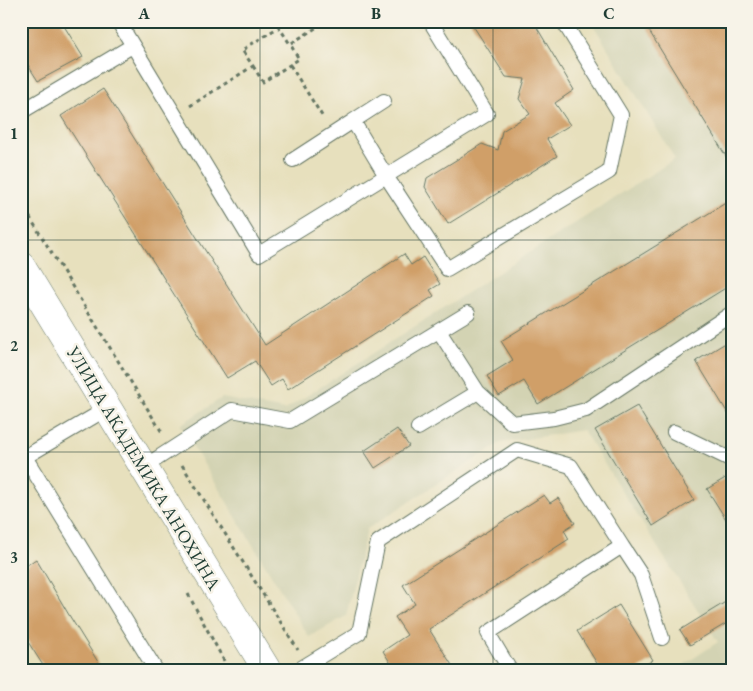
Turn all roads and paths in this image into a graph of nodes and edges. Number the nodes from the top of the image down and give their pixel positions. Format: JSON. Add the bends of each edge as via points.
{"nodes":[{"id":1,"x":118,"y":21,"type":"edge"},
{"id":2,"x":327,"y":21,"type":"edge"},
{"id":3,"x":430,"y":21,"type":"edge"},
{"id":4,"x":563,"y":21,"type":"edge"},
{"id":5,"x":290,"y":44,"type":"junction"},
{"id":6,"x":132,"y":46,"type":"junction"},
{"id":7,"x":290,"y":64,"type":"junction"},
{"id":8,"x":253,"y":66,"type":"junction"},
{"id":9,"x":384,"y":101,"type":"dead end"},
{"id":10,"x":21,"y":112,"type":"edge"},
{"id":11,"x":175,"y":116,"type":"junction"},
{"id":12,"x":353,"y":120,"type":"junction"},
{"id":13,"x":333,"y":134,"type":"junction"},
{"id":14,"x":293,"y":160,"type":"dead end"},
{"id":15,"x":386,"y":176,"type":"junction"},
{"id":16,"x":21,"y":266,"type":"edge"},
{"id":17,"x":468,"y":313,"type":"dead end"},
{"id":18,"x":732,"y":313,"type":"edge"},
{"id":19,"x":439,"y":331,"type":"junction"},
{"id":20,"x":478,"y":392,"type":"junction"},
{"id":21,"x":108,"y":408,"type":"junction"},
{"id":22,"x":418,"y":428,"type":"dead end"},
{"id":23,"x":674,"y":432,"type":"dead end"},
{"id":24,"x":23,"y":457,"type":"edge"},
{"id":25,"x":732,"y":460,"type":"edge"},
{"id":26,"x":144,"y":467,"type":"junction"},
{"id":27,"x":622,"y":546,"type":"junction"},
{"id":28,"x":662,"y":638,"type":"dead end"},
{"id":29,"x":156,"y":670,"type":"edge"},
{"id":30,"x":267,"y":670,"type":"edge"},
{"id":31,"x":298,"y":670,"type":"edge"},
{"id":32,"x":510,"y":670,"type":"edge"}],
"edges":[{"from":1,"to":6,"type":"lane"},
{"from":2,"to":5,"type":"path"},
{"from":3,"to":15,"type":"lane","via":[[487,114]]},
{"from":4,"to":15,"type":"lane","via":[[621,115],[609,172],[447,269]]},
{"from":5,"to":7,"type":"path","via":[[299,58]]},
{"from":5,"to":8,"type":"path","via":[[279,27],[242,50]]},
{"from":6,"to":10,"type":"lane"},
{"from":6,"to":11,"type":"lane"},
{"from":7,"to":8,"type":"path","via":[[262,82]]},
{"from":7,"to":13,"type":"path"},
{"from":8,"to":11,"type":"path"},
{"from":9,"to":12,"type":"lane"},
{"from":11,"to":15,"type":"lane","via":[[259,254]]},
{"from":12,"to":13,"type":"lane"},
{"from":12,"to":15,"type":"lane"},
{"from":13,"to":14,"type":"lane"},
{"from":16,"to":21,"type":"street","name":"УЛИЦА АКАДЕМИКА АНОХИНА"},
{"from":17,"to":19,"type":"lane"},
{"from":18,"to":20,"type":"lane","via":[[586,410],[512,423]]},
{"from":19,"to":20,"type":"lane"},
{"from":19,"to":26,"type":"lane","via":[[290,421],[232,410]]},
{"from":20,"to":22,"type":"lane"},
{"from":21,"to":24,"type":"lane"},
{"from":21,"to":26,"type":"street","name":"УЛИЦА АКАДЕМИКА АНОХИНА"},
{"from":23,"to":25,"type":"lane"},
{"from":24,"to":29,"type":"lane"},
{"from":26,"to":30,"type":"street","name":"УЛИЦА АКАДЕМИКА АНОХИНА"},
{"from":27,"to":28,"type":"lane","via":[[641,574]]},
{"from":27,"to":31,"type":"lane","via":[[571,466],[517,450],[378,542],[359,633]]},
{"from":27,"to":32,"type":"lane","via":[[488,633]]}]}
